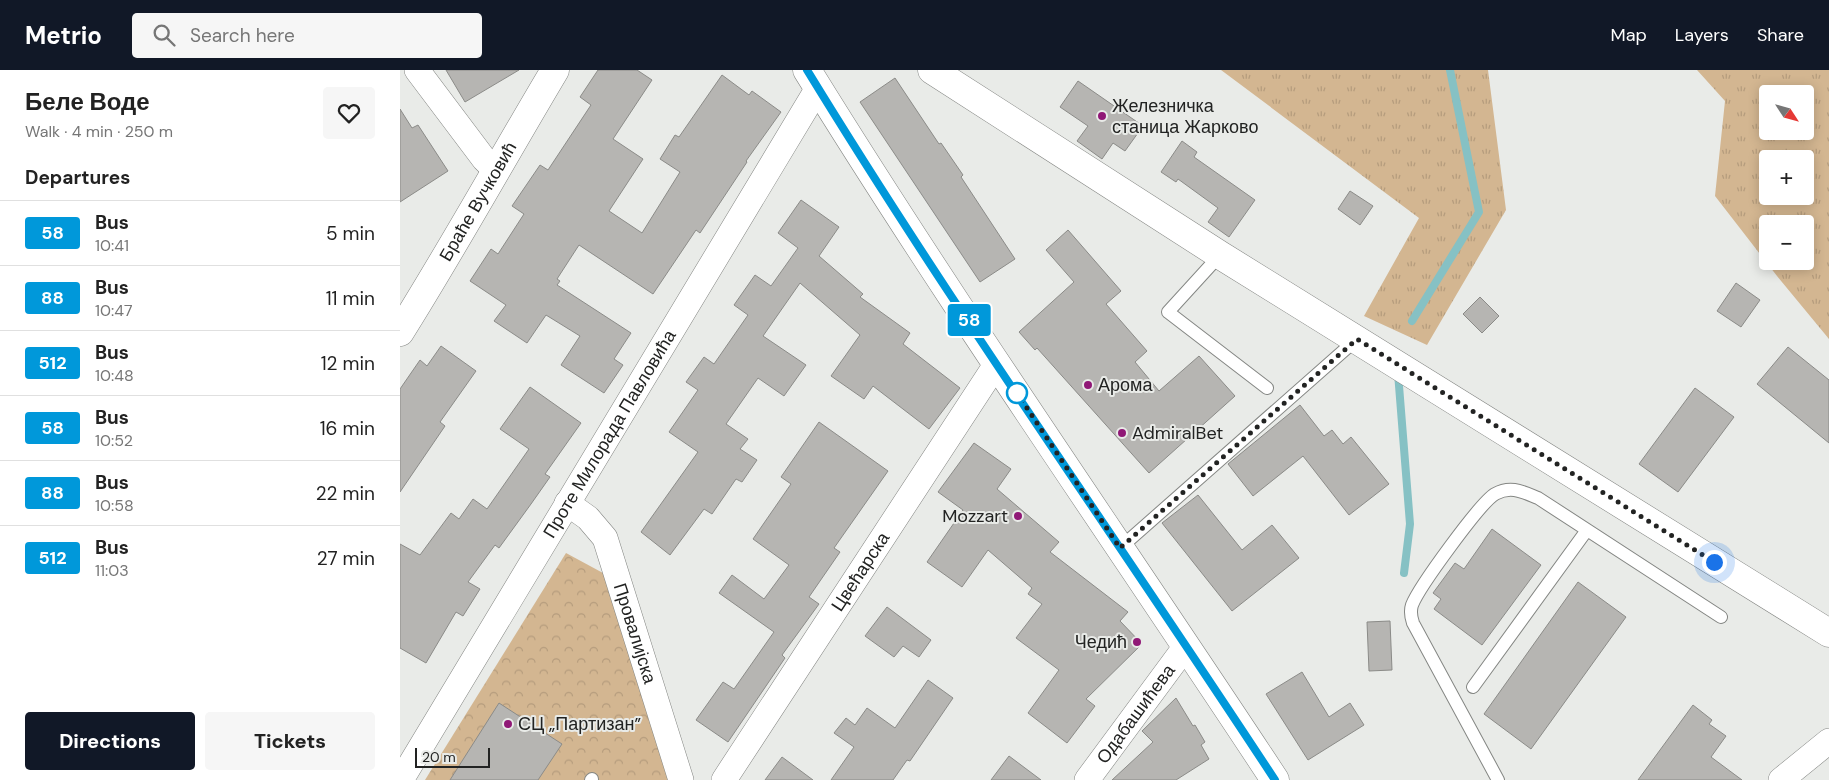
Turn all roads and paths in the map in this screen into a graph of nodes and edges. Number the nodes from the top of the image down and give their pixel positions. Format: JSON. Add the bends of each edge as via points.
{"nodes":[{"id":1,"x":417,"y":70,"type":"edge"},
{"id":2,"x":555,"y":70,"type":"edge"},
{"id":3,"x":932,"y":70,"type":"edge"},
{"id":4,"x":813,"y":79,"type":"edge"},
{"id":5,"x":495,"y":170,"type":"junction"},
{"id":6,"x":1220,"y":254,"type":"junction"},
{"id":7,"x":400,"y":332,"type":"edge"},
{"id":8,"x":1357,"y":339,"type":"junction"},
{"id":9,"x":997,"y":363,"type":"junction"},
{"id":10,"x":1266,"y":388,"type":"dead end"},
{"id":11,"x":567,"y":504,"type":"junction"},
{"id":12,"x":1587,"y":530,"type":"junction"},
{"id":13,"x":1120,"y":548,"type":"junction"},
{"id":14,"x":1721,"y":617,"type":"dead end"},
{"id":15,"x":1829,"y":633,"type":"edge"},
{"id":16,"x":1186,"y":646,"type":"junction"},
{"id":17,"x":1473,"y":687,"type":"dead end"},
{"id":18,"x":1829,"y":741,"type":"edge"},
{"id":19,"x":401,"y":780,"type":"edge"},
{"id":20,"x":681,"y":780,"type":"edge"},
{"id":21,"x":724,"y":780,"type":"edge"},
{"id":22,"x":1087,"y":780,"type":"edge"},
{"id":23,"x":1275,"y":780,"type":"edge"},
{"id":24,"x":1498,"y":780,"type":"edge"},
{"id":25,"x":1781,"y":780,"type":"edge"}],
"edges":[{"from":1,"to":5,"type":"street"},
{"from":2,"to":5,"type":"street","name":"Браће Вучковић"},
{"from":3,"to":6,"type":"street"},
{"from":4,"to":9,"type":"street"},
{"from":4,"to":11,"type":"street","name":"Проте Милорада Павловића"},
{"from":5,"to":7,"type":"street","name":"Браће Вучковић","via":[[442,266]]},
{"from":6,"to":8,"type":"street"},
{"from":6,"to":10,"type":"lane","via":[[1168,312]]},
{"from":8,"to":13,"type":"lane"},
{"from":8,"to":15,"type":"street"},
{"from":9,"to":13,"type":"street"},
{"from":9,"to":21,"type":"street","name":"Цвећарска"},
{"from":11,"to":19,"type":"street","name":"Проте Милорада Павловића"},
{"from":11,"to":20,"type":"street","name":"Провалијска","via":[[588,518],[605,538]]},
{"from":12,"to":14,"type":"lane"},
{"from":12,"to":17,"type":"lane"},
{"from":12,"to":24,"type":"lane","via":[[1538,498],[1514,488],[1495,494],[1482,505],[1426,581],[1412,606],[1412,624]]},
{"from":13,"to":16,"type":"street"},
{"from":16,"to":22,"type":"street","name":"Одабашићева"},
{"from":16,"to":23,"type":"street"},
{"from":18,"to":25,"type":"street"}]}
